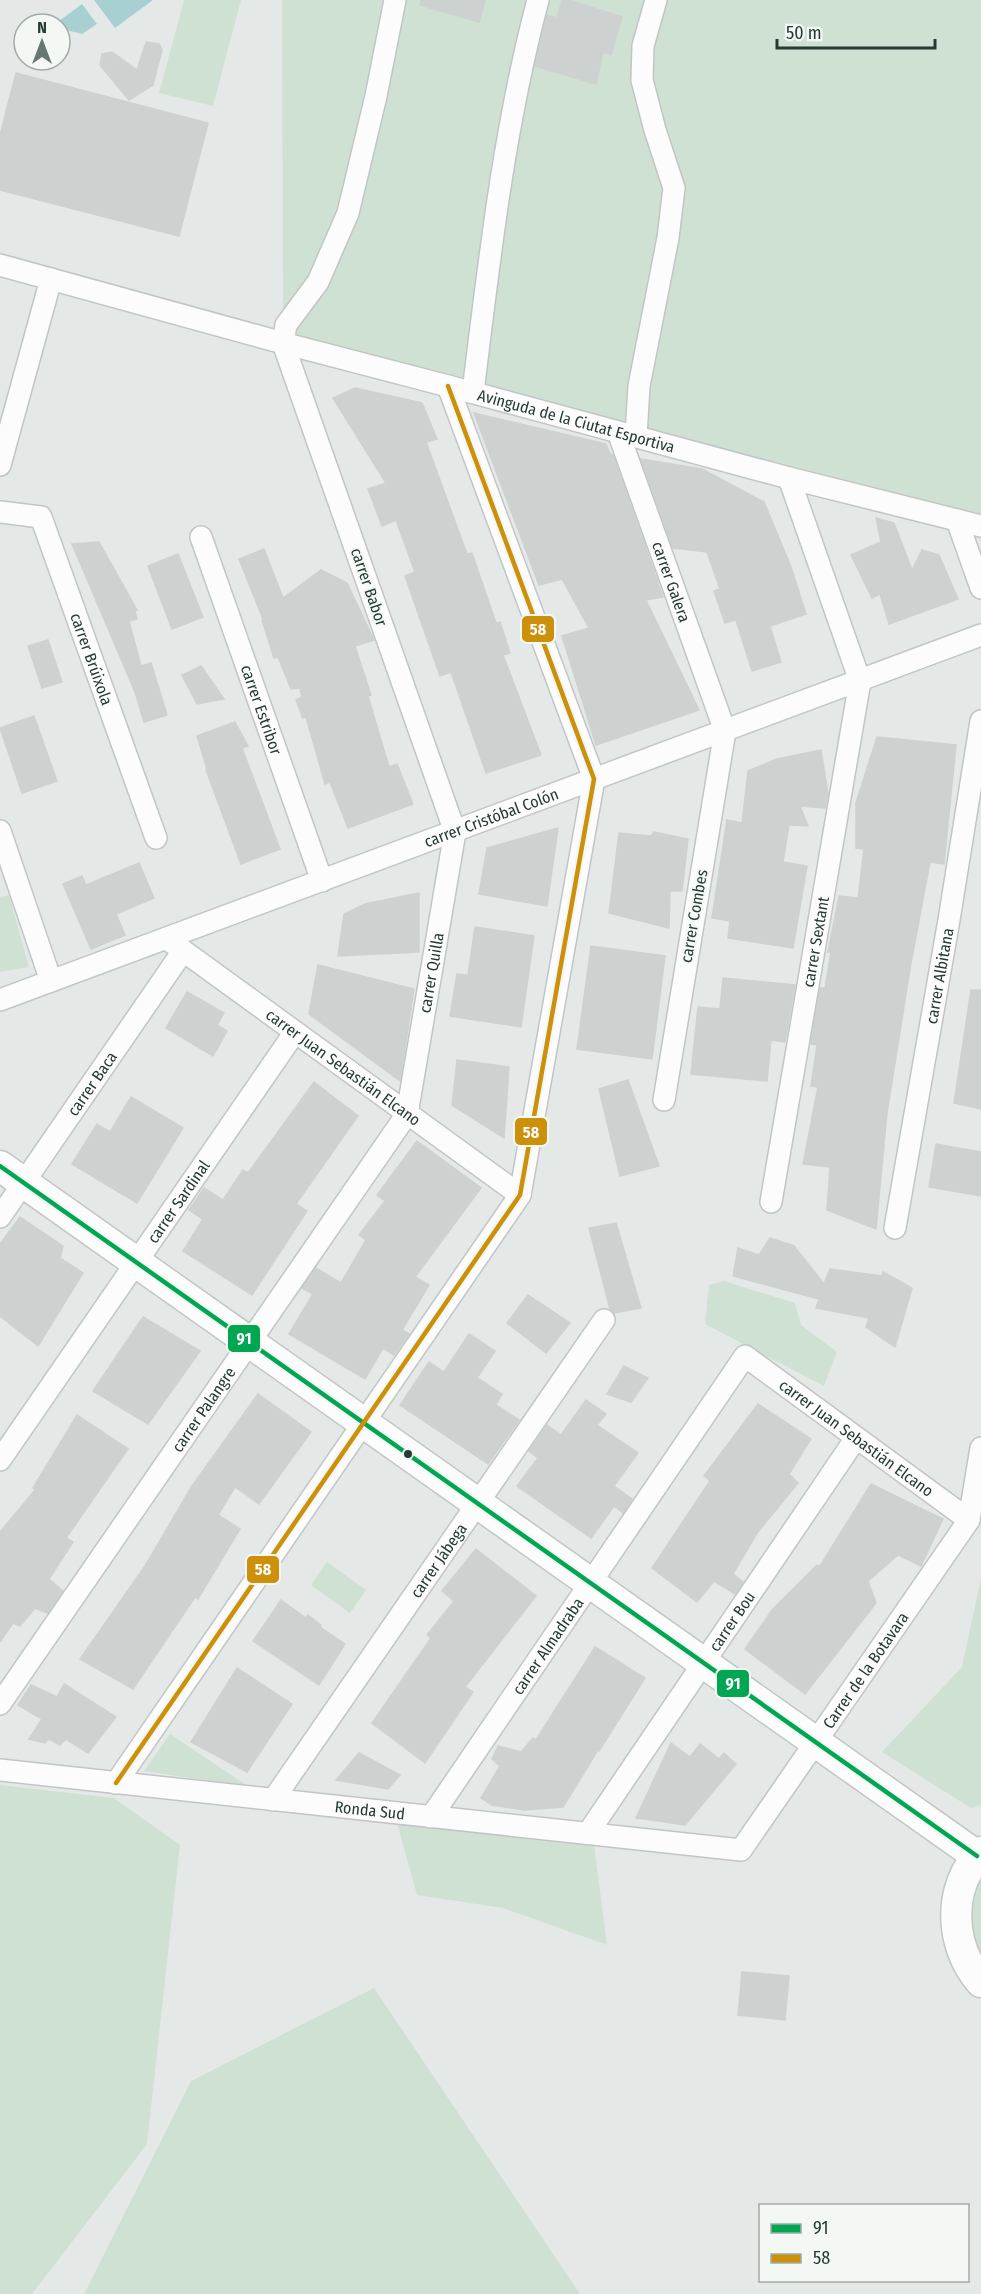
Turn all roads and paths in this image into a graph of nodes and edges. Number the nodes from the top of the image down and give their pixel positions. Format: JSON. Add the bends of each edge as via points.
{"nodes":[{"id":1,"x":395,"y":0,"type":"edge"},
{"id":2,"x":538,"y":0,"type":"edge"},
{"id":3,"x":656,"y":0,"type":"edge"},
{"id":4,"x":0,"y":265,"type":"edge"},
{"id":5,"x":51,"y":279,"type":"junction"},
{"id":6,"x":283,"y":343,"type":"junction"},
{"id":7,"x":448,"y":386,"type":"junction"},
{"id":8,"x":472,"y":392,"type":"junction"},
{"id":9,"x":627,"y":434,"type":"junction"},
{"id":10,"x":0,"y":465,"type":"edge"},
{"id":11,"x":789,"y":478,"type":"junction"},
{"id":12,"x":0,"y":512,"type":"edge"},
{"id":13,"x":957,"y":520,"type":"junction"},
{"id":14,"x":981,"y":526,"type":"edge"},
{"id":15,"x":201,"y":537,"type":"dead end"},
{"id":16,"x":981,"y":588,"type":"edge"},
{"id":17,"x":981,"y":635,"type":"edge"},
{"id":18,"x":860,"y":681,"type":"junction"},
{"id":19,"x":981,"y":722,"type":"edge"},
{"id":20,"x":725,"y":731,"type":"junction"},
{"id":21,"x":594,"y":779,"type":"junction"},
{"id":22,"x":0,"y":831,"type":"edge"},
{"id":23,"x":455,"y":832,"type":"junction"},
{"id":24,"x":156,"y":838,"type":"dead end"},
{"id":25,"x":322,"y":881,"type":"junction"},
{"id":26,"x":175,"y":945,"type":"junction"},
{"id":27,"x":51,"y":981,"type":"junction"},
{"id":28,"x":0,"y":1000,"type":"edge"},
{"id":29,"x":295,"y":1032,"type":"junction"},
{"id":30,"x":664,"y":1100,"type":"dead end"},
{"id":31,"x":407,"y":1114,"type":"junction"},
{"id":32,"x":12,"y":1175,"type":"edge"},
{"id":33,"x":520,"y":1195,"type":"junction"},
{"id":34,"x":771,"y":1202,"type":"dead end"},
{"id":35,"x":0,"y":1217,"type":"edge"},
{"id":36,"x":895,"y":1228,"type":"dead end"},
{"id":37,"x":136,"y":1262,"type":"junction"},
{"id":38,"x":604,"y":1320,"type":"dead end"},
{"id":39,"x":249,"y":1342,"type":"junction"},
{"id":40,"x":745,"y":1356,"type":"joint"},
{"id":41,"x":363,"y":1423,"type":"junction"},
{"id":42,"x":856,"y":1438,"type":"junction"},
{"id":43,"x":981,"y":1448,"type":"edge"},
{"id":44,"x":0,"y":1460,"type":"edge"},
{"id":45,"x":477,"y":1503,"type":"junction"},
{"id":46,"x":969,"y":1520,"type":"junction"},
{"id":47,"x":590,"y":1583,"type":"junction"},
{"id":48,"x":703,"y":1663,"type":"junction"},
{"id":49,"x":0,"y":1704,"type":"edge"},
{"id":50,"x":815,"y":1742,"type":"junction"},
{"id":51,"x":0,"y":1770,"type":"edge"},
{"id":52,"x":116,"y":1783,"type":"junction"},
{"id":53,"x":273,"y":1800,"type":"junction"},
{"id":54,"x":430,"y":1817,"type":"junction"},
{"id":55,"x":588,"y":1833,"type":"junction"},
{"id":56,"x":741,"y":1850,"type":"joint"},
{"id":57,"x":979,"y":1854,"type":"edge"},
{"id":58,"x":981,"y":1982,"type":"edge"}],
"edges":[{"from":1,"to":6,"type":"street","via":[[348,213],[318,282],[286,325]]},
{"from":2,"to":8,"type":"street","via":[[523,55]]},
{"from":3,"to":9,"type":"street","via":[[643,46],[642,80],[674,188],[668,238]]},
{"from":4,"to":5,"type":"street","name":"Avinguda de la Ciutat Esportiva"},
{"from":5,"to":6,"type":"street","name":"Avinguda de la Ciutat Esportiva"},
{"from":5,"to":10,"type":"street"},
{"from":6,"to":7,"type":"street","name":"Avinguda de la Ciutat Esportiva"},
{"from":6,"to":23,"type":"street","name":"carrer Babor"},
{"from":7,"to":8,"type":"street","name":"Avinguda de la Ciutat Esportiva"},
{"from":7,"to":21,"type":"street"},
{"from":8,"to":9,"type":"street","name":"Avinguda de la Ciutat Esportiva"},
{"from":9,"to":11,"type":"street","name":"Avinguda de la Ciutat Esportiva"},
{"from":9,"to":20,"type":"street","name":"carrer Galera"},
{"from":11,"to":13,"type":"street","name":"Avinguda de la Ciutat Esportiva"},
{"from":11,"to":18,"type":"street"},
{"from":12,"to":24,"type":"street","name":"carrer Brúixola","via":[[41,517]]},
{"from":13,"to":14,"type":"street","name":"Avinguda de la Ciutat Esportiva"},
{"from":13,"to":16,"type":"street"},
{"from":15,"to":25,"type":"street","name":"carrer Estribor"},
{"from":17,"to":18,"type":"street","name":"carrer Cristóbal Colón"},
{"from":18,"to":20,"type":"street","name":"carrer Cristóbal Colón"},
{"from":18,"to":34,"type":"street","name":"carrer Sextant"},
{"from":19,"to":36,"type":"street","name":"carrer Albitana"},
{"from":20,"to":21,"type":"street","name":"carrer Cristóbal Colón"},
{"from":20,"to":30,"type":"street","name":"carrer Combes"},
{"from":21,"to":23,"type":"street","name":"carrer Cristóbal Colón"},
{"from":21,"to":33,"type":"street"},
{"from":22,"to":27,"type":"street"},
{"from":23,"to":25,"type":"street","name":"carrer Cristóbal Colón"},
{"from":23,"to":31,"type":"street","name":"carrer Quilla"},
{"from":25,"to":26,"type":"street","name":"carrer Cristóbal Colón"},
{"from":26,"to":27,"type":"street","name":"carrer Cristóbal Colón"},
{"from":26,"to":29,"type":"street","name":"carrer Juan Sebastián Elcano"},
{"from":26,"to":32,"type":"street","name":"carrer Baca"},
{"from":27,"to":28,"type":"street","name":"carrer Cristóbal Colón"},
{"from":29,"to":31,"type":"street","name":"carrer Juan Sebastián Elcano"},
{"from":29,"to":37,"type":"street","name":"carrer Sardinal"},
{"from":31,"to":33,"type":"street","name":"carrer Juan Sebastián Elcano"},
{"from":31,"to":39,"type":"street","name":"carrer Palangre"},
{"from":32,"to":35,"type":"street","name":"carrer Baca"},
{"from":32,"to":37,"type":"street"},
{"from":33,"to":41,"type":"street"},
{"from":37,"to":39,"type":"street"},
{"from":37,"to":44,"type":"street","name":"carrer Sardinal"},
{"from":38,"to":45,"type":"street","name":"carrer Jábega"},
{"from":39,"to":41,"type":"street"},
{"from":39,"to":49,"type":"street","name":"carrer Palangre"},
{"from":40,"to":42,"type":"street","name":"carrer Juan Sebastián Elcano"},
{"from":40,"to":47,"type":"street","name":"carrer Almadraba"},
{"from":41,"to":45,"type":"street"},
{"from":41,"to":52,"type":"street"},
{"from":42,"to":46,"type":"street","name":"carrer Juan Sebastián Elcano"},
{"from":42,"to":48,"type":"street","name":"carrer Bou"},
{"from":43,"to":46,"type":"street"},
{"from":45,"to":47,"type":"street"},
{"from":45,"to":53,"type":"street","name":"carrer Jábega"},
{"from":46,"to":50,"type":"street","name":"Carrer de la Botavara"},
{"from":47,"to":48,"type":"street"},
{"from":47,"to":54,"type":"street","name":"carrer Almadraba"},
{"from":48,"to":50,"type":"street"},
{"from":48,"to":55,"type":"street","name":"carrer Bou"},
{"from":50,"to":56,"type":"street","name":"Carrer de la Botavara"},
{"from":50,"to":57,"type":"street"},
{"from":51,"to":52,"type":"street","name":"Ronda Sud"},
{"from":52,"to":53,"type":"street","name":"Ronda Sud"},
{"from":53,"to":54,"type":"street","name":"Ronda Sud"},
{"from":54,"to":55,"type":"street","name":"Ronda Sud"},
{"from":55,"to":56,"type":"street","name":"Ronda Sud"},
{"from":57,"to":58,"type":"street","via":[[961,1883],[956,1914],[960,1946]]}]}
